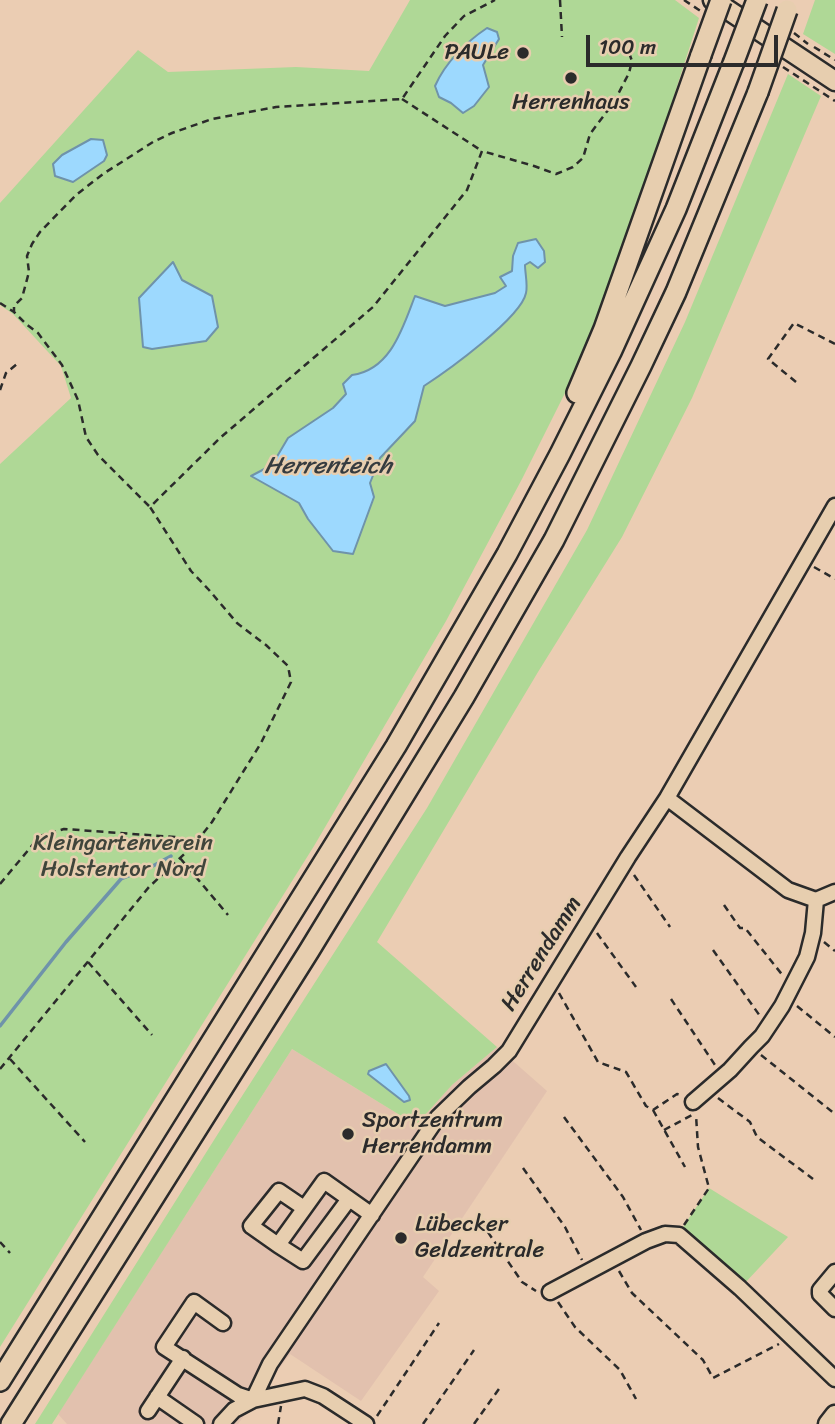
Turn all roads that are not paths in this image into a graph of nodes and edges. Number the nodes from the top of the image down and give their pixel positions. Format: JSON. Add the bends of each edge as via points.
{"nodes":[{"id":1,"x":713,"y":0,"type":"edge"},
{"id":2,"x":721,"y":0,"type":"edge"},
{"id":3,"x":757,"y":0,"type":"edge"},
{"id":4,"x":789,"y":5,"type":"edge"},
{"id":5,"x":835,"y":81,"type":"edge"},
{"id":6,"x":835,"y":506,"type":"edge"},
{"id":7,"x":507,"y":554,"type":"junction"},
{"id":8,"x":667,"y":798,"type":"junction"},
{"id":9,"x":835,"y":892,"type":"edge"},
{"id":10,"x":816,"y":900,"type":"junction"},
{"id":11,"x":693,"y":1102,"type":"road end"},
{"id":12,"x":349,"y":1199,"type":"junction"},
{"id":13,"x":304,"y":1208,"type":"junction"},
{"id":14,"x":372,"y":1214,"type":"junction"},
{"id":15,"x":278,"y":1245,"type":"junction"},
{"id":16,"x":835,"y":1272,"type":"edge"},
{"id":17,"x":551,"y":1291,"type":"road end"},
{"id":18,"x":835,"y":1310,"type":"edge"},
{"id":19,"x":223,"y":1323,"type":"dead end"},
{"id":20,"x":183,"y":1358,"type":"junction"},
{"id":21,"x":835,"y":1380,"type":"edge"},
{"id":22,"x":0,"y":1381,"type":"edge"},
{"id":23,"x":157,"y":1397,"type":"junction"},
{"id":24,"x":253,"y":1400,"type":"junction"},
{"id":25,"x":148,"y":1411,"type":"dead end"},
{"id":26,"x":835,"y":1415,"type":"edge"},
{"id":27,"x":11,"y":1424,"type":"edge"},
{"id":28,"x":197,"y":1424,"type":"edge"},
{"id":29,"x":221,"y":1424,"type":"edge"},
{"id":30,"x":366,"y":1424,"type":"edge"},
{"id":31,"x":828,"y":1424,"type":"edge"}],
"edges":[{"from":1,"to":5,"type":"main road"},
{"from":2,"to":7,"type":"highway","bridge":true,"via":[[604,329]]},
{"from":3,"to":7,"type":"highway","bridge":true,"via":[[676,209],[611,352]]},
{"from":4,"to":27,"type":"highway","bridge":true,"via":[[676,292],[554,540],[309,951]]},
{"from":6,"to":8,"type":"street","name":"Herrendamm"},
{"from":7,"to":22,"type":"highway","via":[[397,746]]},
{"from":8,"to":10,"type":"street","via":[[788,890]]},
{"from":8,"to":14,"type":"street","name":"Herrendamm","via":[[509,1051],[439,1117]]},
{"from":9,"to":10,"type":"street"},
{"from":10,"to":11,"type":"street","via":[[807,957],[790,993],[768,1028]]},
{"from":12,"to":13,"type":"street","via":[[324,1181]]},
{"from":12,"to":14,"type":"street"},
{"from":12,"to":15,"type":"street","via":[[303,1261]]},
{"from":13,"to":15,"type":"street"},
{"from":13,"to":15,"type":"street","via":[[279,1191],[251,1226]]},
{"from":14,"to":24,"type":"street","name":"Herrendamm","via":[[271,1364]]},
{"from":16,"to":18,"type":"street","via":[[820,1290]]},
{"from":17,"to":21,"type":"street","via":[[646,1241],[664,1234],[679,1235]]},
{"from":19,"to":20,"type":"street","via":[[194,1302],[164,1347]]},
{"from":20,"to":23,"type":"street"},
{"from":20,"to":24,"type":"street"},
{"from":23,"to":25,"type":"street"},
{"from":23,"to":28,"type":"street"},
{"from":24,"to":29,"type":"street"},
{"from":24,"to":30,"type":"street","via":[[305,1389]]},
{"from":26,"to":31,"type":"main road"}]}
